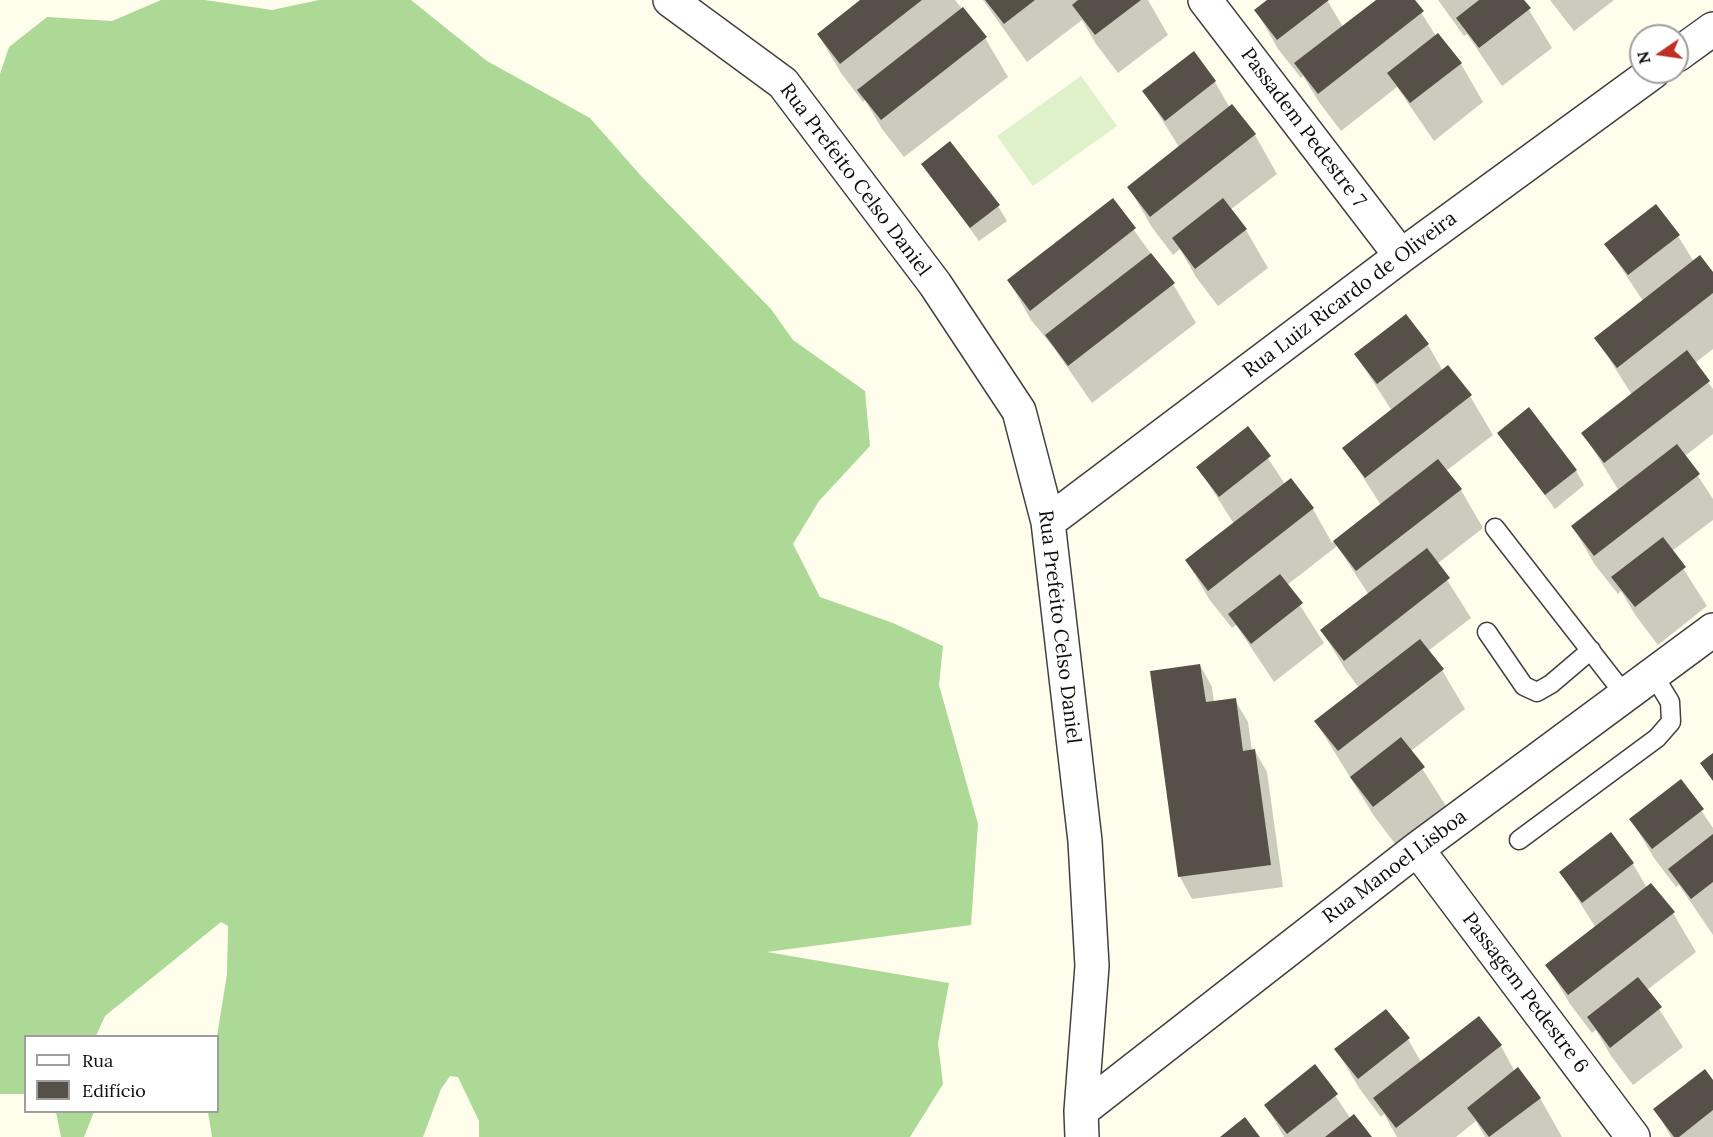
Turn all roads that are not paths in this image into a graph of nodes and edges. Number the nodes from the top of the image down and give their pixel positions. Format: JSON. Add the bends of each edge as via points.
{"nodes":[{"id":1,"x":1205,"y":0,"type":"edge"},
{"id":2,"x":678,"y":2,"type":"edge"},
{"id":3,"x":1713,"y":29,"type":"edge"},
{"id":4,"x":1689,"y":46,"type":"edge"},
{"id":5,"x":1637,"y":84,"type":"edge"},
{"id":6,"x":1401,"y":256,"type":"junction"},
{"id":7,"x":1048,"y":522,"type":"junction"},
{"id":8,"x":1495,"y":528,"type":"dead end"},
{"id":9,"x":1713,"y":630,"type":"edge"},
{"id":10,"x":1487,"y":632,"type":"dead end"},
{"id":11,"x":1591,"y":651,"type":"junction"},
{"id":12,"x":1653,"y":674,"type":"junction"},
{"id":13,"x":1625,"y":694,"type":"junction"},
{"id":14,"x":1519,"y":840,"type":"dead end"},
{"id":15,"x":1417,"y":849,"type":"junction"},
{"id":16,"x":1082,"y":1124,"type":"edge"},
{"id":17,"x":1633,"y":1137,"type":"edge"}],
"edges":[{"from":1,"to":6,"type":"street","name":"Passadem Pedestre 7"},
{"from":2,"to":7,"type":"street","name":"Rua Prefeito Celso Daniel","via":[[783,83],[935,284],[1019,411]]},
{"from":3,"to":4,"type":"street"},
{"from":5,"to":6,"type":"street","name":"Rua Luiz Ricardo de Oliveira"},
{"from":6,"to":7,"type":"street","name":"Rua Luiz Ricardo de Oliveira"},
{"from":7,"to":16,"type":"street","name":"Rua Prefeito Celso Daniel","via":[[1085,841],[1092,955]]},
{"from":8,"to":11,"type":"lane"},
{"from":9,"to":12,"type":"street","name":"Rua Manoel Lisboa"},
{"from":10,"to":11,"type":"lane","via":[[1524,686],[1537,692]]},
{"from":11,"to":13,"type":"lane"},
{"from":12,"to":13,"type":"street","name":"Rua Manoel Lisboa"},
{"from":12,"to":14,"type":"lane","via":[[1670,702],[1671,722],[1657,738]]},
{"from":13,"to":15,"type":"street","name":"Rua Manoel Lisboa"},
{"from":15,"to":16,"type":"street","name":"Rua Manoel Lisboa"},
{"from":15,"to":17,"type":"street","name":"Passagem Pedestre 6"}]}
